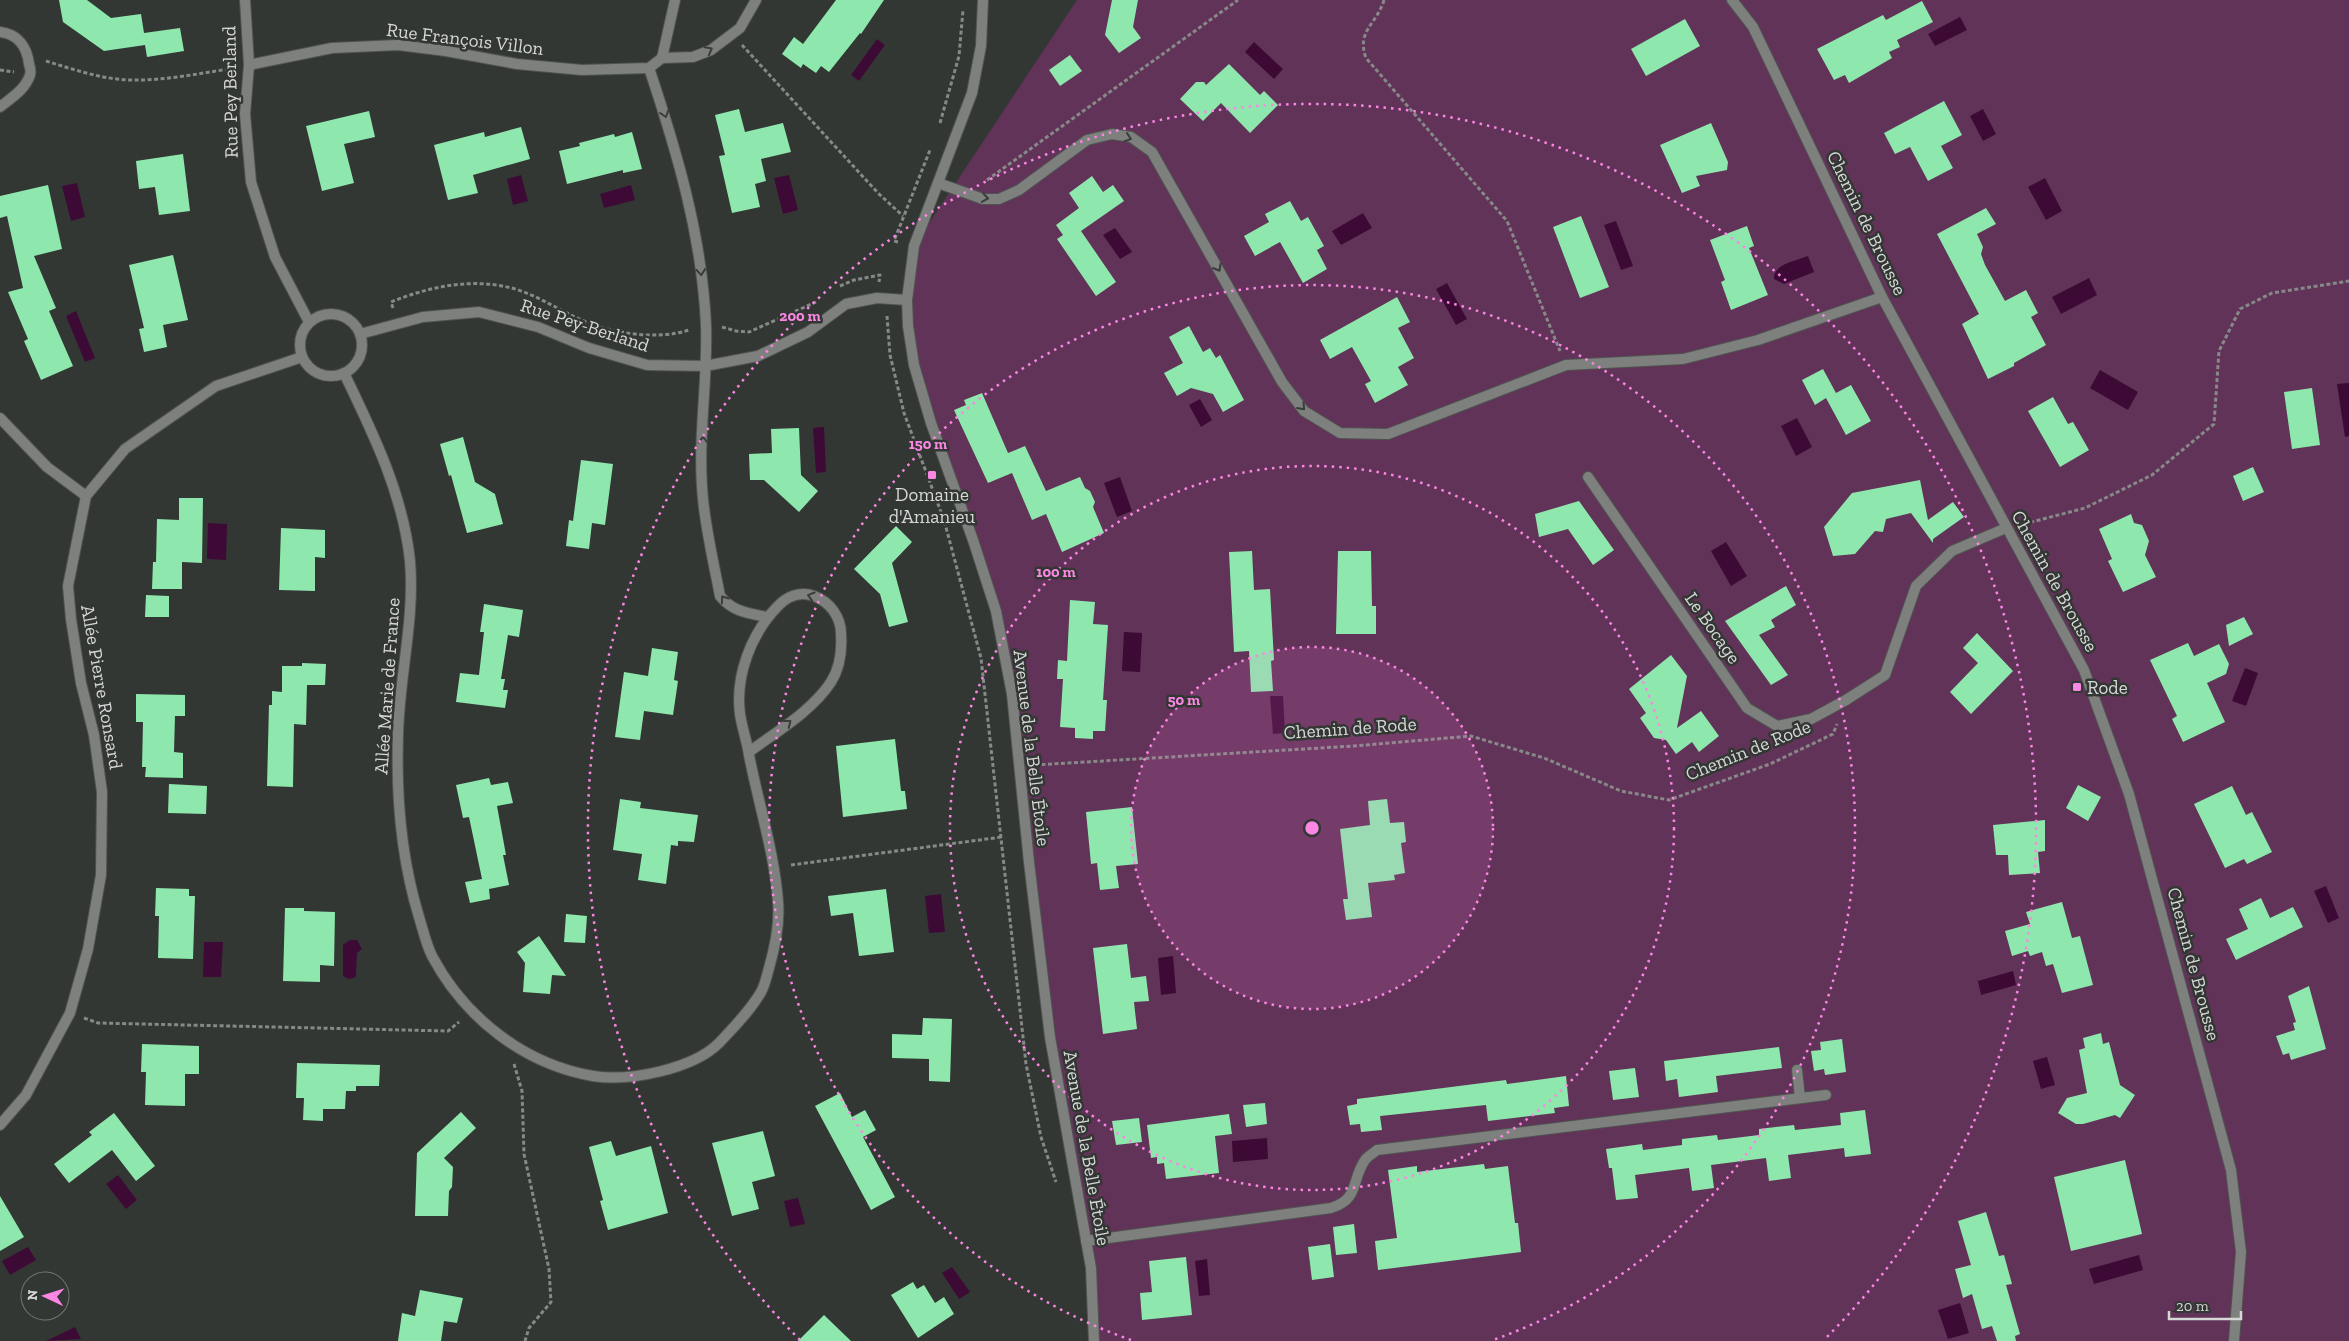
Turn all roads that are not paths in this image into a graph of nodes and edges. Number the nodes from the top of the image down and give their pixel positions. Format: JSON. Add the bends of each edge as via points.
{"nodes":[{"id":1,"x":245,"y":0,"type":"edge"},
{"id":2,"x":675,"y":0,"type":"edge"},
{"id":3,"x":756,"y":0,"type":"edge"},
{"id":4,"x":983,"y":0,"type":"edge"},
{"id":5,"x":1732,"y":0,"type":"edge"},
{"id":6,"x":0,"y":32,"type":"edge"},
{"id":7,"x":662,"y":58,"type":"junction"},
{"id":8,"x":249,"y":65,"type":"junction"},
{"id":9,"x":649,"y":68,"type":"junction"},
{"id":10,"x":0,"y":107,"type":"edge"},
{"id":11,"x":938,"y":183,"type":"junction"},
{"id":12,"x":1882,"y":297,"type":"junction"},
{"id":13,"x":907,"y":300,"type":"junction"},
{"id":14,"x":309,"y":322,"type":"junction"},
{"id":15,"x":360,"y":334,"type":"junction"},
{"id":16,"x":302,"y":357,"type":"junction"},
{"id":17,"x":705,"y":366,"type":"junction"},
{"id":18,"x":344,"y":374,"type":"junction"},
{"id":19,"x":0,"y":418,"type":"edge"},
{"id":20,"x":1588,"y":477,"type":"dead end"},
{"id":21,"x":86,"y":496,"type":"junction"},
{"id":22,"x":2006,"y":528,"type":"junction"},
{"id":23,"x":768,"y":617,"type":"junction"},
{"id":24,"x":749,"y":752,"type":"junction"},
{"id":25,"x":1798,"y":1070,"type":"dead end"},
{"id":26,"x":1826,"y":1095,"type":"dead end"},
{"id":27,"x":1800,"y":1098,"type":"junction"},
{"id":28,"x":0,"y":1125,"type":"edge"},
{"id":29,"x":1086,"y":1241,"type":"junction"},
{"id":30,"x":1094,"y":1341,"type":"edge"},
{"id":31,"x":2234,"y":1341,"type":"edge"}],
"edges":[{"from":1,"to":8,"type":"street","name":"Rue Pey Berland"},
{"from":2,"to":7,"type":"street"},
{"from":7,"to":3,"type":"street","one_way":true,"via":[[693,57],[711,50],[740,28]]},
{"from":4,"to":11,"type":"street","name":"Avenue de la Belle Étoile","via":[[981,46],[972,93]]},
{"from":5,"to":12,"type":"street","name":"Chemin de Brousse","via":[[1753,27]]},
{"from":6,"to":10,"type":"street","via":[[20,40],[28,54],[30,74],[20,92]]},
{"from":7,"to":9,"type":"street"},
{"from":8,"to":9,"type":"street","name":"Rue François Villon","via":[[332,48],[398,45],[517,64],[582,70]]},
{"from":8,"to":14,"type":"street","name":"Rue Pey Berland","via":[[245,114],[251,182],[275,257]]},
{"from":9,"to":17,"type":"street","one_way":true,"via":[[677,153],[699,246],[706,326]]},
{"from":11,"to":12,"type":"street","one_way":true,"via":[[983,199],[999,199],[1019,190],[1087,140],[1112,134],[1131,137],[1152,152],[1282,382],[1304,411],[1340,433],[1388,434],[1566,365],[1683,359],[1758,340]]},
{"from":11,"to":13,"type":"street","name":"Avenue de la Belle Étoile","via":[[914,246]]},
{"from":12,"to":22,"type":"street","name":"Chemin de Brousse"},
{"from":13,"to":17,"type":"street","name":"Rue Pey-Berland","via":[[877,298],[846,304],[808,332],[758,356]]},
{"from":13,"to":29,"type":"street","name":"Avenue de la Belle Étoile","via":[[910,346],[920,390],[996,611],[1012,694],[1050,1037]]},
{"from":14,"to":15,"type":"street","via":[[328,314],[338,315],[347,319]]},
{"from":14,"to":16,"type":"street","via":[[300,338]]},
{"from":15,"to":17,"type":"street","name":"Rue Pey-Berland","via":[[422,317],[479,312],[538,327],[589,348],[647,365]]},
{"from":15,"to":18,"type":"street","via":[[361,352]]},
{"from":16,"to":18,"type":"street","via":[[315,372],[334,376]]},
{"from":16,"to":21,"type":"street","name":"Allée Pierre Ronsard","via":[[216,386],[125,449]]},
{"from":23,"to":17,"type":"street","one_way":true,"via":[[736,610],[720,596],[703,499]]},
{"from":18,"to":24,"type":"street","name":"Allée Marie de France","via":[[380,448],[404,523],[410,561],[410,616],[398,731],[397,792],[404,854],[430,953],[472,1013],[524,1052],[556,1068],[598,1077],[632,1077],[690,1063],[713,1049],[762,990],[775,947],[778,904]]},
{"from":19,"to":21,"type":"street","via":[[47,467]]},
{"from":20,"to":22,"type":"street","name":"Le Bocage","via":[[1746,708],[1777,726],[1812,719],[1885,675],[1916,586],[1952,550]]},
{"from":21,"to":28,"type":"street","name":"Allée Pierre Ronsard","via":[[68,586],[81,683],[94,735],[102,792],[101,875],[88,949],[70,1013],[26,1095]]},
{"from":22,"to":31,"type":"street","name":"Chemin de Brousse","via":[[2084,670],[2129,794],[2232,1170],[2241,1252]]},
{"from":23,"to":24,"type":"street","name":"Allée Marie de France","via":[[742,668],[740,713]]},
{"from":24,"to":23,"type":"street","name":"Allée Marie de France","one_way":true,"via":[[791,721],[832,681],[842,653],[841,626],[836,613],[818,597],[791,596]]},
{"from":25,"to":27,"type":"street"},
{"from":26,"to":27,"type":"street"},
{"from":27,"to":29,"type":"street","via":[[1378,1150],[1366,1160],[1354,1191],[1342,1204],[1331,1208]]},
{"from":29,"to":30,"type":"street","name":"Avenue de la Belle Étoile","via":[[1094,1296]]}]}
